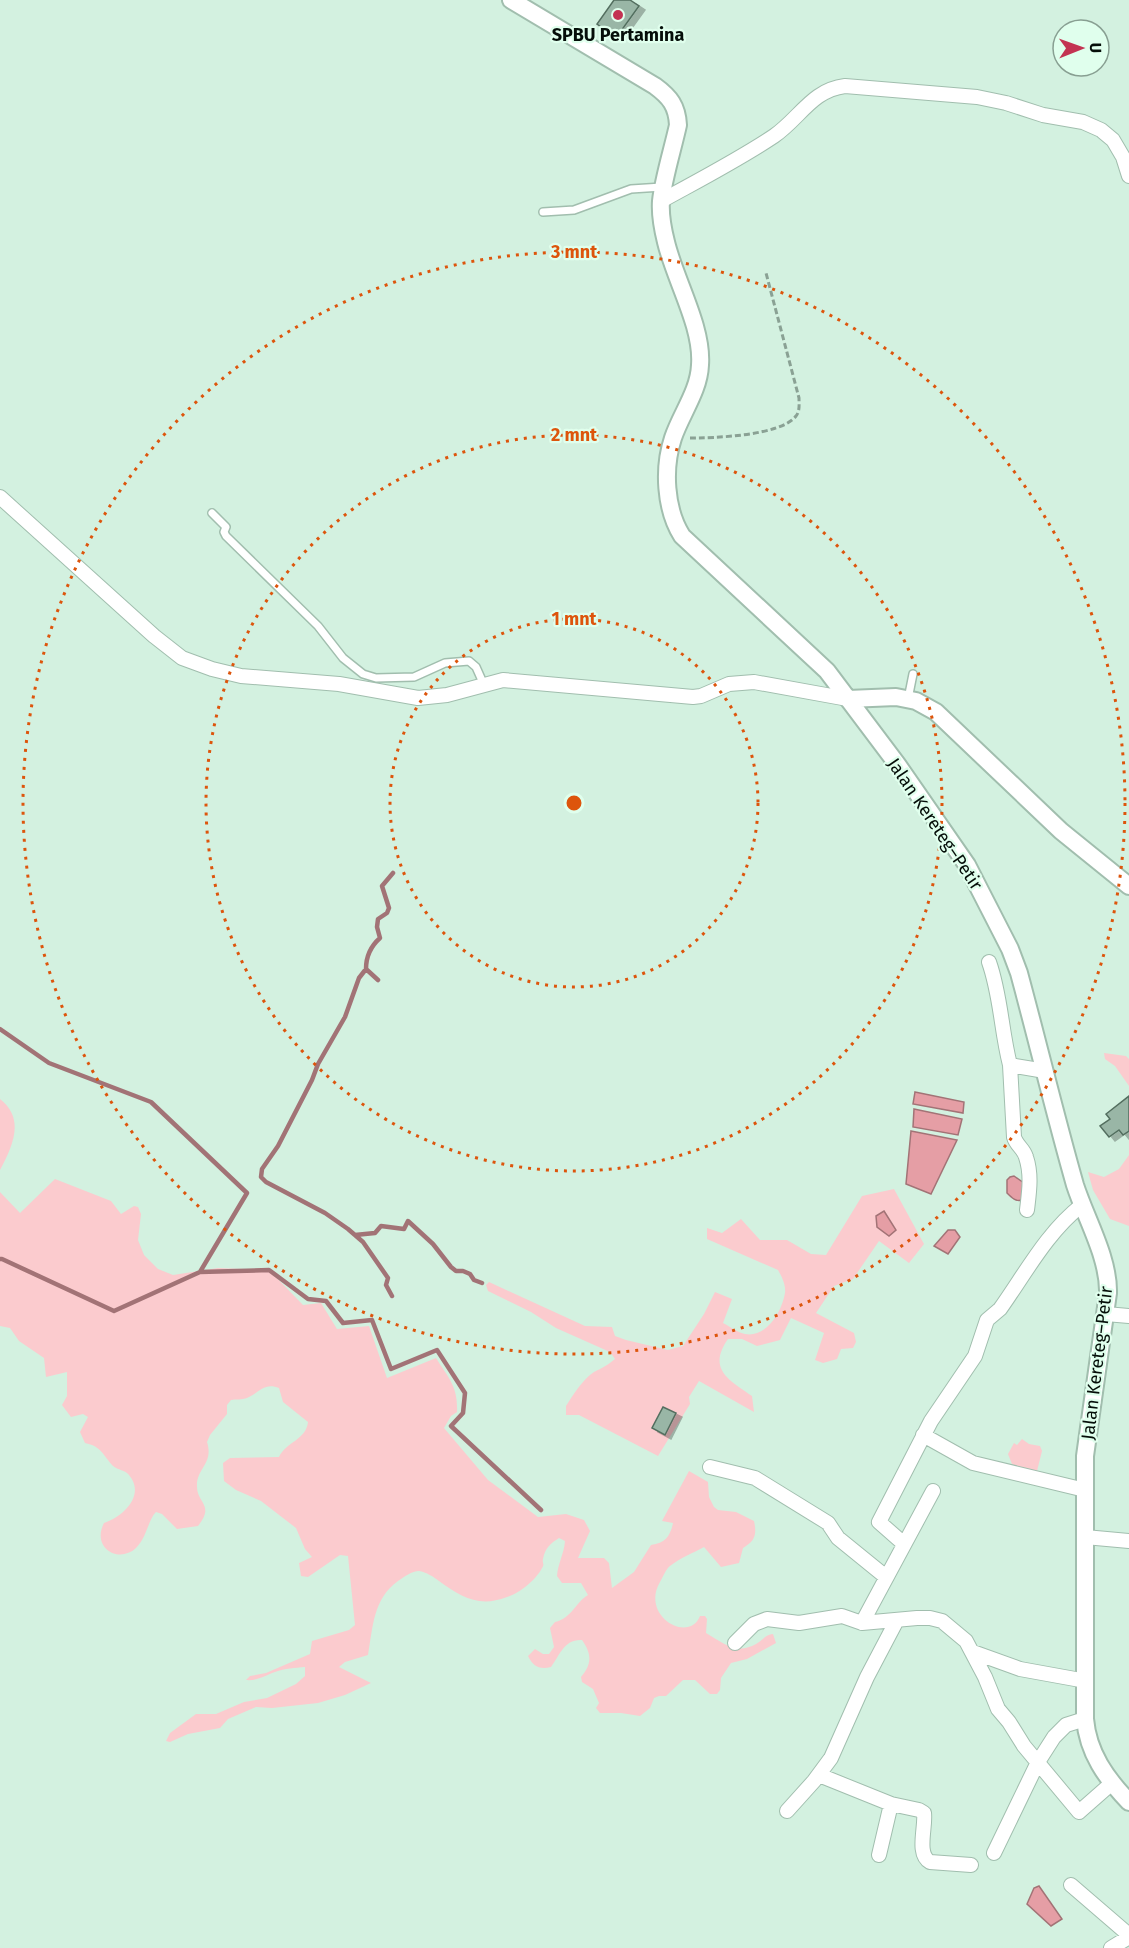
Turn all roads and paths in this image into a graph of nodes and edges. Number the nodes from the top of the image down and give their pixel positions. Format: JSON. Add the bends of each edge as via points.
{"nodes":[{"id":1,"x":511,"y":0,"type":"edge"},
{"id":2,"x":1129,"y":176,"type":"edge"},
{"id":3,"x":663,"y":194,"type":"junction"},
{"id":4,"x":543,"y":212,"type":"dead end"},
{"id":5,"x":766,"y":273,"type":"dead end"},
{"id":6,"x":673,"y":438,"type":"junction"},
{"id":7,"x":0,"y":497,"type":"edge"},
{"id":8,"x":212,"y":513,"type":"dead end"},
{"id":9,"x":913,"y":675,"type":"dead end"},
{"id":10,"x":484,"y":684,"type":"junction"},
{"id":11,"x":848,"y":699,"type":"junction"},
{"id":12,"x":908,"y":699,"type":"junction"},
{"id":13,"x":1129,"y":886,"type":"edge"},
{"id":14,"x":989,"y":962,"type":"dead end"},
{"id":15,"x":1010,"y":1065,"type":"junction"},
{"id":16,"x":1045,"y":1071,"type":"junction"},
{"id":17,"x":1082,"y":1205,"type":"junction"},
{"id":18,"x":1027,"y":1210,"type":"dead end"},
{"id":19,"x":1106,"y":1314,"type":"junction"},
{"id":20,"x":1129,"y":1316,"type":"edge"},
{"id":21,"x":923,"y":1435,"type":"junction"},
{"id":22,"x":711,"y":1467,"type":"dead end"},
{"id":23,"x":1085,"y":1490,"type":"junction"},
{"id":24,"x":933,"y":1491,"type":"dead end"},
{"id":25,"x":1085,"y":1537,"type":"junction"},
{"id":26,"x":1129,"y":1541,"type":"edge"},
{"id":27,"x":904,"y":1544,"type":"junction"},
{"id":28,"x":886,"y":1577,"type":"junction"},
{"id":29,"x":897,"y":1620,"type":"junction"},
{"id":30,"x":862,"y":1623,"type":"junction"},
{"id":31,"x":735,"y":1643,"type":"dead end"},
{"id":32,"x":973,"y":1652,"type":"junction"},
{"id":33,"x":1086,"y":1681,"type":"junction"},
{"id":34,"x":1085,"y":1719,"type":"junction"},
{"id":35,"x":1038,"y":1762,"type":"junction"},
{"id":36,"x":819,"y":1775,"type":"junction"},
{"id":37,"x":1112,"y":1783,"type":"junction"},
{"id":38,"x":1129,"y":1802,"type":"edge"},
{"id":39,"x":891,"y":1804,"type":"junction"},
{"id":40,"x":787,"y":1811,"type":"dead end"},
{"id":41,"x":994,"y":1853,"type":"dead end"},
{"id":42,"x":879,"y":1855,"type":"dead end"},
{"id":43,"x":971,"y":1865,"type":"dead end"},
{"id":44,"x":1071,"y":1885,"type":"dead end"},
{"id":45,"x":1129,"y":1936,"type":"edge"},
{"id":46,"x":1111,"y":1948,"type":"edge"}],
"edges":[{"from":1,"to":3,"type":"street","name":"Jalan Kereteg–Petir","via":[[655,86],[674,103],[678,125]]},
{"from":2,"to":3,"type":"street","via":[[1113,140],[1083,122],[1043,116],[977,97],[845,86],[832,87],[818,95],[776,134]]},
{"from":3,"to":4,"type":"lane","via":[[631,189],[574,210]]},
{"from":3,"to":6,"type":"street","name":"Jalan Kereteg–Petir","via":[[666,243],[700,352],[698,381]]},
{"from":5,"to":6,"type":"path","via":[[799,398],[797,416],[789,423],[745,435]]},
{"from":6,"to":11,"type":"street","name":"Jalan Kereteg–Petir","via":[[667,482],[671,511],[682,536],[813,657]]},
{"from":7,"to":10,"type":"street","via":[[182,658],[241,676],[339,684],[418,698],[447,695]]},
{"from":8,"to":10,"type":"lane","via":[[226,527],[226,536],[363,674],[375,678],[414,677],[445,663],[469,661]]},
{"from":9,"to":12,"type":"lane"},
{"from":10,"to":11,"type":"street","via":[[515,680],[693,697],[729,684],[754,682]]},
{"from":11,"to":12,"type":"street"},
{"from":11,"to":16,"type":"street","name":"Jalan Kereteg–Petir","via":[[967,865],[986,900],[1019,973]]},
{"from":12,"to":13,"type":"street","via":[[936,712],[1061,831]]},
{"from":14,"to":15,"type":"street","via":[[998,988]]},
{"from":15,"to":16,"type":"street"},
{"from":15,"to":18,"type":"street","via":[[1014,1137],[1026,1156],[1030,1174]]},
{"from":16,"to":17,"type":"street","name":"Jalan Kereteg–Petir"},
{"from":17,"to":19,"type":"street","name":"Jalan Kereteg–Petir","via":[[1107,1273]]},
{"from":17,"to":21,"type":"street","via":[[1069,1215],[1000,1309],[990,1316],[971,1362]]},
{"from":19,"to":20,"type":"street"},
{"from":19,"to":23,"type":"street","name":"Jalan Kereteg–Petir","via":[[1087,1437]]},
{"from":21,"to":23,"type":"street","via":[[973,1463]]},
{"from":21,"to":27,"type":"street","via":[[879,1521]]},
{"from":22,"to":28,"type":"street","via":[[755,1478],[828,1523],[838,1538]]},
{"from":23,"to":25,"type":"street","name":"Jalan Kereteg–Petir"},
{"from":24,"to":27,"type":"street"},
{"from":25,"to":26,"type":"street"},
{"from":25,"to":33,"type":"street","name":"Jalan Kereteg–Petir"},
{"from":27,"to":28,"type":"street"},
{"from":28,"to":30,"type":"street"},
{"from":29,"to":30,"type":"street"},
{"from":29,"to":32,"type":"street","via":[[942,1621]]},
{"from":29,"to":36,"type":"street","via":[[831,1758]]},
{"from":30,"to":31,"type":"street","via":[[842,1616],[799,1623],[766,1619],[754,1624]]},
{"from":32,"to":33,"type":"street","via":[[1020,1669]]},
{"from":32,"to":35,"type":"street","via":[[998,1709]]},
{"from":33,"to":34,"type":"street","name":"Jalan Kereteg–Petir"},
{"from":34,"to":35,"type":"street","via":[[1061,1728]]},
{"from":34,"to":37,"type":"street","name":"Jalan Kereteg–Petir","via":[[1088,1742]]},
{"from":35,"to":37,"type":"street","via":[[1079,1812]]},
{"from":35,"to":41,"type":"street"},
{"from":36,"to":39,"type":"street"},
{"from":36,"to":40,"type":"street"},
{"from":37,"to":38,"type":"street","name":"Jalan Kereteg–Petir"},
{"from":39,"to":42,"type":"street"},
{"from":39,"to":43,"type":"street","via":[[924,1813],[925,1859]]},
{"from":44,"to":45,"type":"street"},
{"from":45,"to":46,"type":"street"}]}
